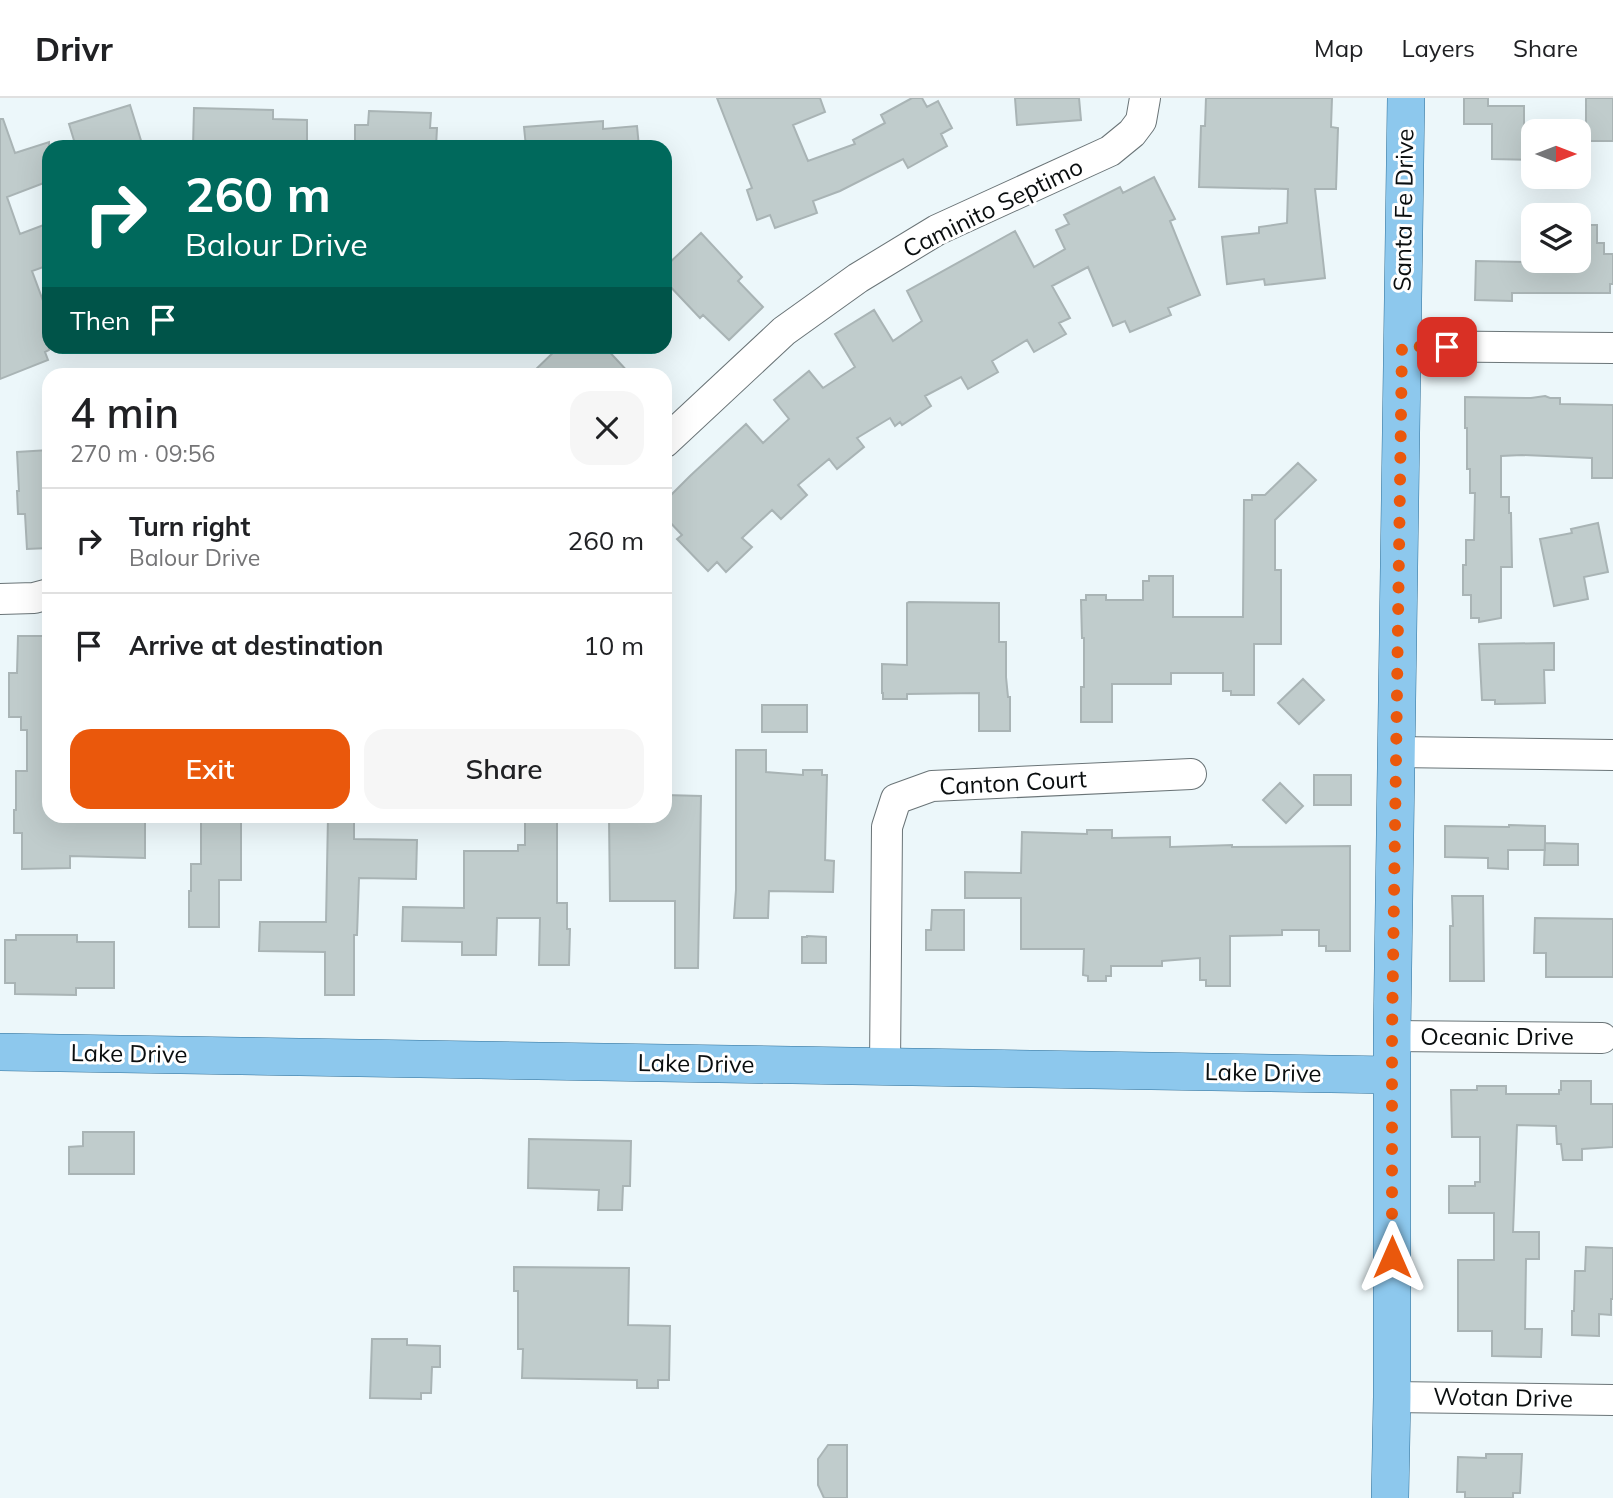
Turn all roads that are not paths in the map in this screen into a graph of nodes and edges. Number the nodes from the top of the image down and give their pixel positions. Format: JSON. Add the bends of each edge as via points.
{"nodes":[{"id":1,"x":1145,"y":98,"type":"edge"},
{"id":2,"x":1406,"y":98,"type":"edge"},
{"id":3,"x":1402,"y":346,"type":"junction"},
{"id":4,"x":1613,"y":348,"type":"edge"},
{"id":5,"x":672,"y":435,"type":"edge"},
{"id":6,"x":42,"y":596,"type":"edge"},
{"id":7,"x":0,"y":599,"type":"edge"},
{"id":8,"x":1396,"y":752,"type":"junction"},
{"id":9,"x":1613,"y":755,"type":"edge"},
{"id":10,"x":1191,"y":774,"type":"dead end"},
{"id":11,"x":1392,"y":1036,"type":"junction"},
{"id":12,"x":1602,"y":1038,"type":"dead end"},
{"id":13,"x":0,"y":1052,"type":"edge"},
{"id":14,"x":885,"y":1067,"type":"junction"},
{"id":15,"x":1392,"y":1074,"type":"junction"},
{"id":16,"x":1392,"y":1397,"type":"junction"},
{"id":17,"x":1613,"y":1400,"type":"edge"},
{"id":18,"x":1390,"y":1498,"type":"edge"}],
"edges":[{"from":1,"to":5,"type":"street","name":"Caminito Septimo","via":[[1141,121],[1110,151],[937,230],[858,278],[784,331]]},
{"from":2,"to":3,"type":"main road","name":"Santa Fe Drive"},
{"from":3,"to":4,"type":"street"},
{"from":3,"to":8,"type":"main road","name":"Santa Fe Drive"},
{"from":6,"to":7,"type":"street"},
{"from":8,"to":9,"type":"street"},
{"from":8,"to":11,"type":"main road","name":"Santa Fe Drive"},
{"from":10,"to":14,"type":"street","name":"Canton Court","via":[[932,786],[895,799],[887,827]]},
{"from":11,"to":12,"type":"street","name":"Oceanic Drive"},
{"from":11,"to":15,"type":"main road","name":"Santa Fe Drive"},
{"from":13,"to":14,"type":"main road","name":"Lake Drive"},
{"from":14,"to":15,"type":"main road","name":"Lake Drive"},
{"from":15,"to":16,"type":"main road","name":"Santa Fe Drive"},
{"from":16,"to":17,"type":"street","name":"Wotan Drive"},
{"from":16,"to":18,"type":"main road","name":"Santa Fe Drive"}]}
